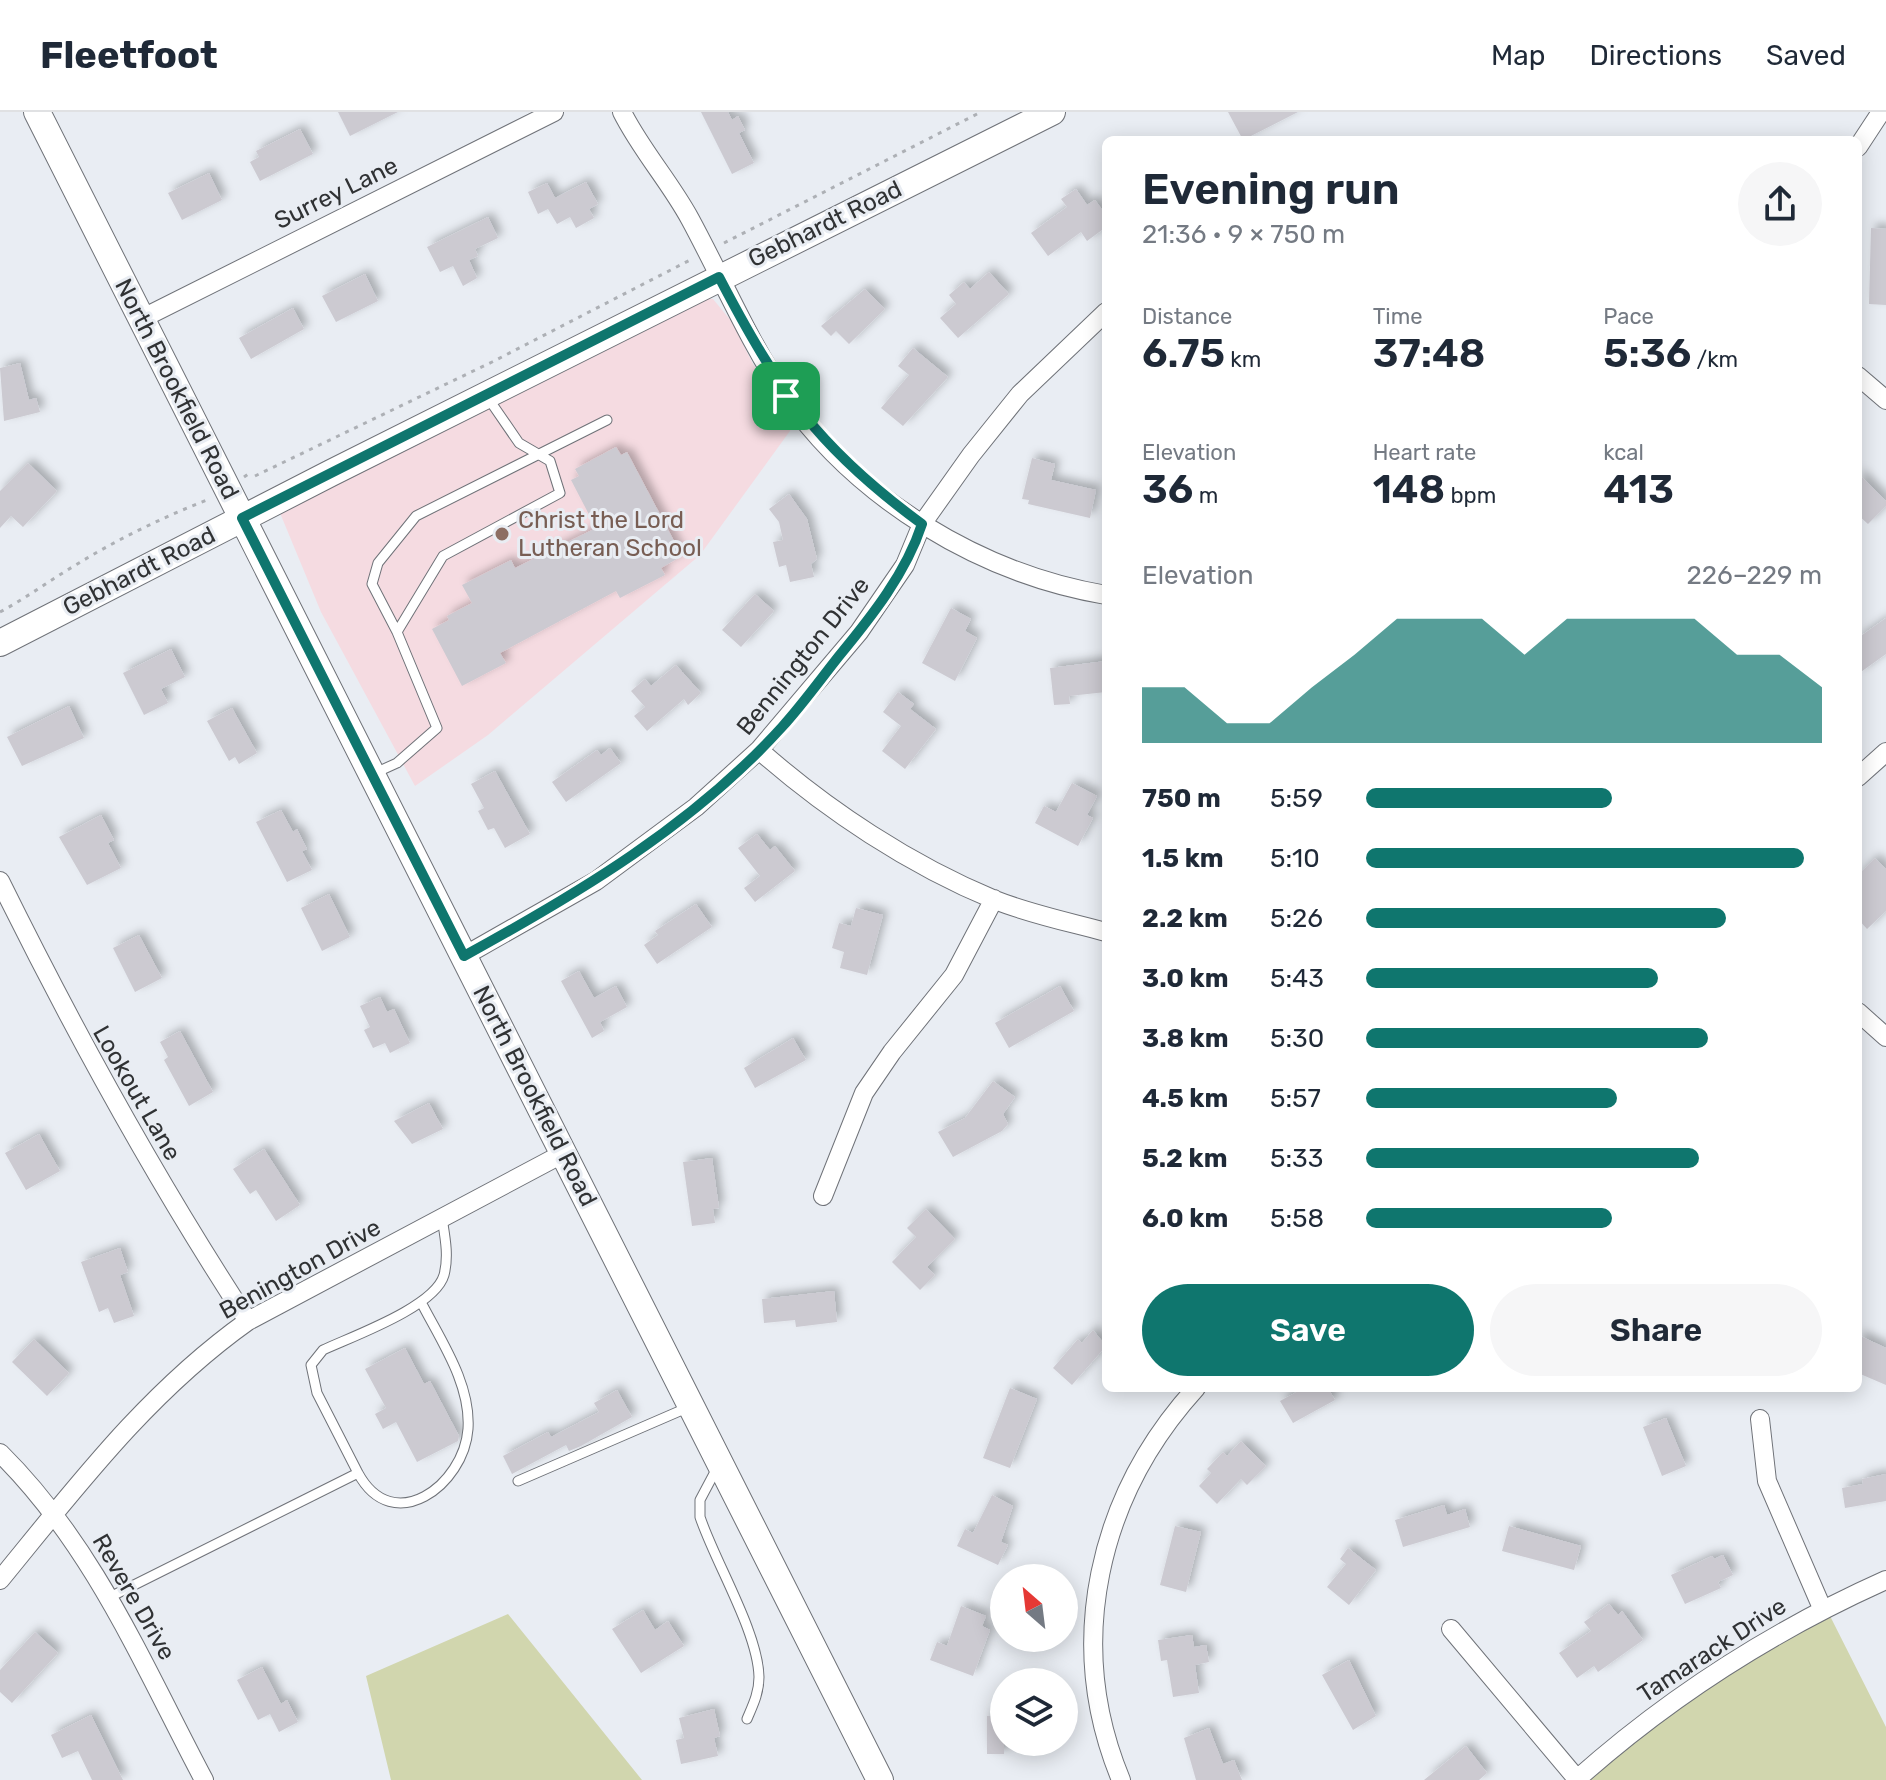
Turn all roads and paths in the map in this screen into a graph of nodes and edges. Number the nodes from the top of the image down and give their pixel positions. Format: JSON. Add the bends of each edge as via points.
{"nodes":[{"id":1,"x":37,"y":112,"type":"edge"},
{"id":2,"x":554,"y":112,"type":"edge"},
{"id":3,"x":622,"y":112,"type":"edge"},
{"id":4,"x":981,"y":112,"type":"edge"},
{"id":5,"x":1052,"y":112,"type":"edge"},
{"id":6,"x":1881,"y":112,"type":"edge"},
{"id":7,"x":1862,"y":141,"type":"edge"},
{"id":8,"x":707,"y":252,"type":"junction"},
{"id":9,"x":719,"y":277,"type":"junction"},
{"id":10,"x":1102,"y":316,"type":"edge"},
{"id":11,"x":141,"y":319,"type":"junction"},
{"id":12,"x":1862,"y":379,"type":"edge"},
{"id":13,"x":486,"y":395,"type":"junction"},
{"id":14,"x":1886,"y":400,"type":"edge"},
{"id":15,"x":607,"y":420,"type":"dead end"},
{"id":16,"x":538,"y":454,"type":"junction"},
{"id":17,"x":227,"y":488,"type":"junction"},
{"id":18,"x":242,"y":518,"type":"junction"},
{"id":19,"x":922,"y":524,"type":"junction"},
{"id":20,"x":1102,"y":594,"type":"edge"},
{"id":21,"x":0,"y":612,"type":"edge"},
{"id":22,"x":397,"y":632,"type":"junction"},
{"id":23,"x":0,"y":643,"type":"edge"},
{"id":24,"x":759,"y":750,"type":"junction"},
{"id":25,"x":1886,"y":752,"type":"edge"},
{"id":26,"x":1862,"y":773,"type":"edge"},
{"id":27,"x":373,"y":774,"type":"junction"},
{"id":28,"x":0,"y":881,"type":"edge"},
{"id":29,"x":994,"y":899,"type":"junction"},
{"id":30,"x":1102,"y":931,"type":"edge"},
{"id":31,"x":464,"y":956,"type":"junction"},
{"id":32,"x":1862,"y":1016,"type":"edge"},
{"id":33,"x":1886,"y":1037,"type":"edge"},
{"id":34,"x":564,"y":1153,"type":"junction"},
{"id":35,"x":823,"y":1196,"type":"dead end"},
{"id":36,"x":442,"y":1218,"type":"junction"},
{"id":37,"x":421,"y":1302,"type":"junction"},
{"id":38,"x":248,"y":1321,"type":"junction"},
{"id":39,"x":1193,"y":1392,"type":"edge"},
{"id":40,"x":692,"y":1406,"type":"junction"},
{"id":41,"x":1760,"y":1419,"type":"dead end"},
{"id":42,"x":0,"y":1453,"type":"edge"},
{"id":43,"x":722,"y":1465,"type":"junction"},
{"id":44,"x":358,"y":1473,"type":"junction"},
{"id":45,"x":518,"y":1481,"type":"dead end"},
{"id":46,"x":53,"y":1513,"type":"junction"},
{"id":47,"x":0,"y":1580,"type":"edge"},
{"id":48,"x":1886,"y":1580,"type":"edge"},
{"id":49,"x":110,"y":1597,"type":"junction"},
{"id":50,"x":1822,"y":1608,"type":"junction"},
{"id":51,"x":1451,"y":1629,"type":"dead end"},
{"id":52,"x":747,"y":1719,"type":"dead end"},
{"id":53,"x":1576,"y":1779,"type":"edge"},
{"id":54,"x":204,"y":1780,"type":"edge"},
{"id":55,"x":880,"y":1780,"type":"edge"},
{"id":56,"x":1121,"y":1780,"type":"edge"}],
"edges":[{"from":1,"to":11,"type":"street","name":"North Brookfield Road"},
{"from":2,"to":11,"type":"street","name":"Surrey Lane"},
{"from":3,"to":8,"type":"street"},
{"from":4,"to":8,"type":"path"},
{"from":5,"to":9,"type":"street","name":"Gebhardt Road"},
{"from":6,"to":7,"type":"street"},
{"from":8,"to":9,"type":"street"},
{"from":8,"to":17,"type":"path"},
{"from":9,"to":13,"type":"street","name":"Gebhardt Road"},
{"from":9,"to":19,"type":"street","via":[[758,352],[812,428],[875,490]]},
{"from":10,"to":19,"type":"street","name":"Bennington Drive","via":[[1020,394]]},
{"from":11,"to":17,"type":"street","name":"North Brookfield Road"},
{"from":12,"to":14,"type":"street"},
{"from":13,"to":16,"type":"lane","via":[[519,443]]},
{"from":13,"to":18,"type":"street","name":"Gebhardt Road"},
{"from":15,"to":16,"type":"lane"},
{"from":16,"to":22,"type":"lane","via":[[550,461],[560,493],[443,556]]},
{"from":16,"to":22,"type":"lane","via":[[416,516],[378,563],[372,584]]},
{"from":17,"to":18,"type":"street","name":"North Brookfield Road"},
{"from":17,"to":21,"type":"path","via":[[88,558]]},
{"from":18,"to":23,"type":"street","name":"Gebhardt Road"},
{"from":18,"to":27,"type":"street","name":"North Brookfield Road"},
{"from":19,"to":20,"type":"street","via":[[1024,573]]},
{"from":19,"to":24,"type":"street","name":"Bennington Drive","via":[[905,565],[859,632]]},
{"from":22,"to":27,"type":"lane","via":[[437,728],[397,763]]},
{"from":24,"to":29,"type":"street","via":[[852,820]]},
{"from":24,"to":31,"type":"street","name":"Bennington Drive","via":[[676,823],[596,881]]},
{"from":25,"to":26,"type":"street"},
{"from":27,"to":31,"type":"street","name":"North Brookfield Road"},
{"from":28,"to":38,"type":"street","name":"Lookout Lane","via":[[135,1141]]},
{"from":29,"to":30,"type":"street"},
{"from":29,"to":35,"type":"street","via":[[954,975],[864,1093]]},
{"from":31,"to":34,"type":"street","name":"North Brookfield Road"},
{"from":32,"to":33,"type":"street"},
{"from":34,"to":36,"type":"street","name":"Benington Drive"},
{"from":34,"to":40,"type":"street","name":"North Brookfield Road"},
{"from":36,"to":37,"type":"lane","via":[[447,1255],[443,1278]]},
{"from":36,"to":38,"type":"street","name":"Benington Drive"},
{"from":37,"to":44,"type":"lane","via":[[323,1350],[311,1365],[317,1393]]},
{"from":37,"to":44,"type":"lane","via":[[467,1402],[461,1462],[445,1481],[413,1503],[387,1504],[368,1492]]},
{"from":38,"to":46,"type":"street","name":"Benington Drive","via":[[154,1399]]},
{"from":39,"to":56,"type":"street","via":[[1135,1470],[1103,1562],[1093,1632],[1095,1672],[1104,1734]]},
{"from":40,"to":43,"type":"street","name":"North Brookfield Road"},
{"from":40,"to":45,"type":"lane"},
{"from":41,"to":50,"type":"street","via":[[1767,1481]]},
{"from":42,"to":46,"type":"street","name":"Revere Drive"},
{"from":43,"to":52,"type":"lane","via":[[703,1492],[700,1517],[759,1674],[758,1694]]},
{"from":43,"to":55,"type":"street","name":"North Brookfield Road"},
{"from":44,"to":49,"type":"lane"},
{"from":46,"to":47,"type":"street","name":"Benington Drive"},
{"from":46,"to":49,"type":"street","name":"Revere Drive"},
{"from":48,"to":50,"type":"street","name":"Tamarack Drive"},
{"from":49,"to":54,"type":"street","name":"Revere Drive"},
{"from":50,"to":53,"type":"street","name":"Tamarack Drive","via":[[1672,1701]]},
{"from":51,"to":53,"type":"street"}]}
